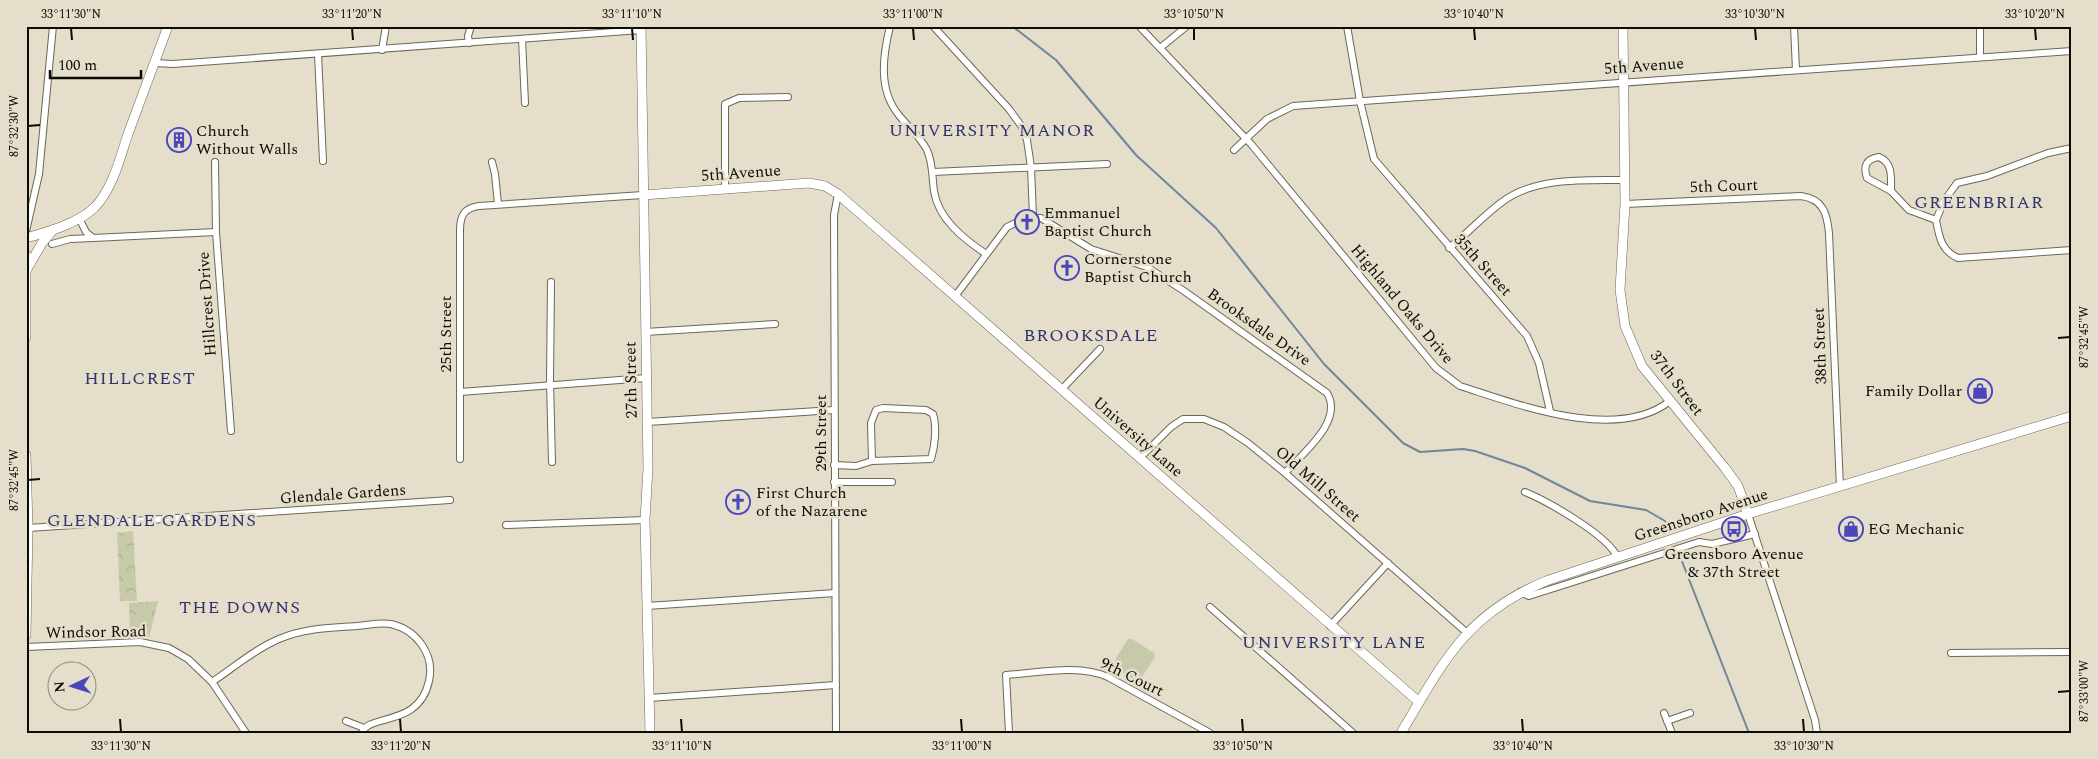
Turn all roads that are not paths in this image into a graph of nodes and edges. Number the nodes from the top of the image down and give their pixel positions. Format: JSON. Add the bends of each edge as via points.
{"nodes":[{"id":1,"x":53,"y":26,"type":"edge"},
{"id":2,"x":168,"y":26,"type":"edge"},
{"id":3,"x":386,"y":26,"type":"edge"},
{"id":4,"x":470,"y":26,"type":"edge"},
{"id":5,"x":890,"y":26,"type":"edge"},
{"id":6,"x":933,"y":26,"type":"edge"},
{"id":7,"x":1139,"y":26,"type":"edge"},
{"id":8,"x":1187,"y":26,"type":"edge"},
{"id":9,"x":1347,"y":26,"type":"edge"},
{"id":10,"x":1623,"y":26,"type":"edge"},
{"id":11,"x":1794,"y":26,"type":"edge"},
{"id":12,"x":1980,"y":26,"type":"edge"},
{"id":13,"x":641,"y":28,"type":"edge"},
{"id":14,"x":522,"y":39,"type":"junction"},
{"id":15,"x":469,"y":43,"type":"junction"},
{"id":16,"x":1160,"y":48,"type":"junction"},
{"id":17,"x":382,"y":50,"type":"junction"},
{"id":18,"x":2072,"y":51,"type":"edge"},
{"id":19,"x":318,"y":54,"type":"junction"},
{"id":20,"x":1980,"y":57,"type":"junction"},
{"id":21,"x":154,"y":63,"type":"junction"},
{"id":22,"x":1796,"y":70,"type":"junction"},
{"id":23,"x":1624,"y":82,"type":"junction"},
{"id":24,"x":788,"y":97,"type":"dead end"},
{"id":25,"x":1360,"y":101,"type":"junction"},
{"id":26,"x":524,"y":103,"type":"dead end"},
{"id":27,"x":1245,"y":138,"type":"junction"},
{"id":28,"x":2072,"y":148,"type":"edge"},
{"id":29,"x":1234,"y":150,"type":"dead end"},
{"id":30,"x":323,"y":161,"type":"dead end"},
{"id":31,"x":215,"y":162,"type":"dead end"},
{"id":32,"x":492,"y":162,"type":"dead end"},
{"id":33,"x":1108,"y":164,"type":"dead end"},
{"id":34,"x":1031,"y":167,"type":"junction"},
{"id":35,"x":933,"y":172,"type":"junction"},
{"id":36,"x":1625,"y":180,"type":"junction"},
{"id":37,"x":725,"y":189,"type":"junction"},
{"id":38,"x":1891,"y":191,"type":"junction"},
{"id":39,"x":838,"y":194,"type":"junction"},
{"id":40,"x":643,"y":195,"type":"junction"},
{"id":41,"x":498,"y":204,"type":"junction"},
{"id":42,"x":1625,"y":204,"type":"junction"},
{"id":43,"x":1821,"y":205,"type":"joint"},
{"id":44,"x":1033,"y":216,"type":"junction"},
{"id":45,"x":79,"y":218,"type":"junction"},
{"id":46,"x":1936,"y":220,"type":"junction"},
{"id":47,"x":55,"y":228,"type":"junction"},
{"id":48,"x":26,"y":231,"type":"edge"},
{"id":49,"x":216,"y":232,"type":"junction"},
{"id":50,"x":26,"y":238,"type":"edge"},
{"id":51,"x":93,"y":238,"type":"junction"},
{"id":52,"x":52,"y":244,"type":"dead end"},
{"id":53,"x":1449,"y":248,"type":"junction"},
{"id":54,"x":2072,"y":250,"type":"edge"},
{"id":55,"x":986,"y":254,"type":"junction"},
{"id":56,"x":26,"y":255,"type":"edge"},
{"id":57,"x":27,"y":268,"type":"edge"},
{"id":58,"x":552,"y":282,"type":"dead end"},
{"id":59,"x":956,"y":295,"type":"junction"},
{"id":60,"x":775,"y":324,"type":"dead end"},
{"id":61,"x":26,"y":327,"type":"edge"},
{"id":62,"x":645,"y":332,"type":"junction"},
{"id":63,"x":26,"y":337,"type":"edge"},
{"id":64,"x":1100,"y":349,"type":"dead end"},
{"id":65,"x":646,"y":378,"type":"junction"},
{"id":66,"x":550,"y":385,"type":"junction"},
{"id":67,"x":1062,"y":389,"type":"junction"},
{"id":68,"x":460,"y":392,"type":"junction"},
{"id":69,"x":1670,"y":401,"type":"junction"},
{"id":70,"x":834,"y":410,"type":"junction"},
{"id":71,"x":1550,"y":411,"type":"junction"},
{"id":72,"x":2072,"y":416,"type":"edge"},
{"id":73,"x":648,"y":422,"type":"junction"},
{"id":74,"x":231,"y":431,"type":"dead end"},
{"id":75,"x":26,"y":455,"type":"edge"},
{"id":76,"x":1140,"y":458,"type":"junction"},
{"id":77,"x":460,"y":459,"type":"dead end"},
{"id":78,"x":872,"y":461,"type":"junction"},
{"id":79,"x":552,"y":462,"type":"dead end"},
{"id":80,"x":834,"y":465,"type":"junction"},
{"id":81,"x":1285,"y":473,"type":"junction"},
{"id":82,"x":834,"y":482,"type":"junction"},
{"id":83,"x":892,"y":482,"type":"dead end"},
{"id":84,"x":1840,"y":487,"type":"junction"},
{"id":85,"x":1525,"y":492,"type":"dead end"},
{"id":86,"x":450,"y":500,"type":"dead end"},
{"id":87,"x":1748,"y":514,"type":"junction"},
{"id":88,"x":645,"y":520,"type":"junction"},
{"id":89,"x":506,"y":525,"type":"dead end"},
{"id":90,"x":28,"y":528,"type":"junction"},
{"id":91,"x":1755,"y":534,"type":"junction"},
{"id":92,"x":27,"y":554,"type":"edge"},
{"id":93,"x":1617,"y":558,"type":"junction"},
{"id":94,"x":1388,"y":563,"type":"junction"},
{"id":95,"x":1520,"y":592,"type":"junction"},
{"id":96,"x":835,"y":593,"type":"junction"},
{"id":97,"x":647,"y":606,"type":"junction"},
{"id":98,"x":1210,"y":607,"type":"dead end"},
{"id":99,"x":1330,"y":626,"type":"junction"},
{"id":100,"x":1466,"y":632,"type":"junction"},
{"id":101,"x":26,"y":635,"type":"edge"},
{"id":102,"x":26,"y":647,"type":"edge"},
{"id":103,"x":2072,"y":652,"type":"edge"},
{"id":104,"x":1951,"y":653,"type":"dead end"},
{"id":105,"x":212,"y":682,"type":"junction"},
{"id":106,"x":836,"y":685,"type":"junction"},
{"id":107,"x":649,"y":698,"type":"junction"},
{"id":108,"x":1419,"y":702,"type":"junction"},
{"id":109,"x":1664,"y":713,"type":"dead end"},
{"id":110,"x":1690,"y":713,"type":"dead end"},
{"id":111,"x":346,"y":721,"type":"dead end"},
{"id":112,"x":1667,"y":721,"type":"junction"},
{"id":113,"x":363,"y":731,"type":"edge"},
{"id":114,"x":246,"y":733,"type":"edge"},
{"id":115,"x":650,"y":733,"type":"edge"},
{"id":116,"x":836,"y":733,"type":"edge"},
{"id":117,"x":1010,"y":733,"type":"edge"},
{"id":118,"x":1210,"y":733,"type":"edge"},
{"id":119,"x":1353,"y":733,"type":"edge"},
{"id":120,"x":1401,"y":733,"type":"edge"},
{"id":121,"x":1672,"y":733,"type":"edge"},
{"id":122,"x":1817,"y":733,"type":"edge"}],
"edges":[{"from":1,"to":48,"type":"street","via":[[39,174]]},
{"from":2,"to":21,"type":"street"},
{"from":3,"to":17,"type":"street"},
{"from":4,"to":15,"type":"street"},
{"from":5,"to":35,"type":"street","via":[[884,60],[887,96],[926,148]]},
{"from":6,"to":34,"type":"street","via":[[1022,127]]},
{"from":7,"to":16,"type":"street","name":"Highland Oaks Drive"},
{"from":8,"to":16,"type":"street"},
{"from":9,"to":25,"type":"street","name":"35th Street"},
{"from":10,"to":23,"type":"street","name":"37th Street"},
{"from":11,"to":22,"type":"street"},
{"from":12,"to":20,"type":"street"},
{"from":13,"to":14,"type":"street"},
{"from":13,"to":40,"type":"street","name":"27th Street"},
{"from":14,"to":15,"type":"street"},
{"from":14,"to":26,"type":"street"},
{"from":15,"to":17,"type":"street"},
{"from":16,"to":27,"type":"street","name":"Highland Oaks Drive"},
{"from":17,"to":19,"type":"street"},
{"from":18,"to":20,"type":"street","name":"5th Avenue"},
{"from":19,"to":21,"type":"street"},
{"from":19,"to":30,"type":"street"},
{"from":20,"to":22,"type":"street","name":"5th Avenue"},
{"from":21,"to":45,"type":"street","via":[[108,188],[95,207]]},
{"from":22,"to":23,"type":"street","name":"5th Avenue"},
{"from":23,"to":25,"type":"street","name":"5th Avenue"},
{"from":23,"to":36,"type":"street","name":"37th Street"},
{"from":24,"to":37,"type":"street","via":[[739,98],[725,104]]},
{"from":25,"to":27,"type":"street","name":"5th Avenue","via":[[1293,106],[1273,115]]},
{"from":25,"to":53,"type":"street","name":"35th Street","via":[[1371,151],[1378,165]]},
{"from":27,"to":29,"type":"street","name":"5th Avenue"},
{"from":27,"to":71,"type":"street","name":"Highland Oaks Drive","via":[[1442,373],[1460,386]]},
{"from":28,"to":46,"type":"street","via":[[1957,183],[1944,200]]},
{"from":31,"to":49,"type":"street"},
{"from":32,"to":41,"type":"street"},
{"from":33,"to":34,"type":"street"},
{"from":34,"to":35,"type":"street"},
{"from":34,"to":44,"type":"street"},
{"from":35,"to":55,"type":"street","via":[[936,199],[945,218]]},
{"from":36,"to":42,"type":"street","name":"37th Street"},
{"from":36,"to":53,"type":"street","via":[[1548,184],[1520,191],[1501,202]]},
{"from":37,"to":39,"type":"street","name":"5th Avenue","via":[[809,183],[825,186]]},
{"from":37,"to":40,"type":"street","name":"5th Avenue"},
{"from":38,"to":38,"type":"street","via":[[1889,165],[1879,157],[1872,158],[1866,163],[1864,171],[1867,178]]},
{"from":38,"to":46,"type":"street","via":[[1909,210]]},
{"from":39,"to":59,"type":"street","name":"University Lane"},
{"from":39,"to":70,"type":"street","name":"29th Street","via":[[834,215]]},
{"from":40,"to":41,"type":"street"},
{"from":40,"to":62,"type":"street","name":"27th Street"},
{"from":41,"to":68,"type":"street","name":"25th Street","via":[[472,207],[462,216]]},
{"from":42,"to":43,"type":"street","name":"5th Court","via":[[1801,196],[1815,199]]},
{"from":42,"to":69,"type":"street","name":"37th Street","via":[[1620,276],[1624,319],[1642,366]]},
{"from":43,"to":84,"type":"street","name":"38th Street","via":[[1827,218]]},
{"from":44,"to":55,"type":"street","via":[[1007,227]]},
{"from":44,"to":81,"type":"street","name":"Brooksdale Drive","via":[[1048,220],[1091,249],[1147,267],[1327,393],[1332,407],[1329,422]]},
{"from":45,"to":47,"type":"street"},
{"from":45,"to":51,"type":"street"},
{"from":46,"to":54,"type":"street","via":[[1945,250],[1958,258]]},
{"from":47,"to":50,"type":"street"},
{"from":47,"to":57,"type":"street"},
{"from":49,"to":51,"type":"street","name":"Hillcrest Drive"},
{"from":49,"to":74,"type":"street","name":"Hillcrest Drive"},
{"from":51,"to":52,"type":"street","name":"Hillcrest Drive"},
{"from":53,"to":71,"type":"street","name":"35th Street","via":[[1526,336],[1539,363]]},
{"from":55,"to":59,"type":"street"},
{"from":56,"to":57,"type":"street"},
{"from":57,"to":61,"type":"street"},
{"from":58,"to":66,"type":"street"},
{"from":59,"to":67,"type":"street","name":"University Lane"},
{"from":60,"to":62,"type":"street"},
{"from":61,"to":63,"type":"street"},
{"from":62,"to":65,"type":"street","name":"27th Street"},
{"from":64,"to":67,"type":"street"},
{"from":65,"to":66,"type":"street"},
{"from":65,"to":73,"type":"street","name":"27th Street"},
{"from":66,"to":68,"type":"street"},
{"from":66,"to":79,"type":"street"},
{"from":67,"to":76,"type":"street","name":"University Lane"},
{"from":68,"to":77,"type":"street","name":"25th Street"},
{"from":69,"to":71,"type":"street","name":"Highland Oaks Drive","via":[[1644,414],[1608,420],[1572,418]]},
{"from":69,"to":87,"type":"street","name":"37th Street","via":[[1738,486]]},
{"from":70,"to":73,"type":"street"},
{"from":70,"to":80,"type":"street","name":"29th Street"},
{"from":72,"to":84,"type":"street","name":"Greensboro Avenue"},
{"from":73,"to":88,"type":"street","name":"27th Street"},
{"from":75,"to":90,"type":"street"},
{"from":76,"to":81,"type":"street","name":"Old Mill Street","via":[[1176,423],[1197,418],[1230,431]]},
{"from":76,"to":99,"type":"street","name":"University Lane"},
{"from":78,"to":78,"type":"street","via":[[872,424],[876,410],[926,410],[933,414],[934,449],[931,459]]},
{"from":78,"to":80,"type":"street","via":[[856,466]]},
{"from":80,"to":82,"type":"street","name":"29th Street"},
{"from":81,"to":94,"type":"street","name":"Old Mill Street"},
{"from":82,"to":83,"type":"street"},
{"from":82,"to":96,"type":"street","name":"29th Street"},
{"from":84,"to":87,"type":"street","name":"Greensboro Avenue"},
{"from":85,"to":93,"type":"street","via":[[1601,536],[1614,549]]},
{"from":86,"to":90,"type":"street","name":"Glendale Gardens"},
{"from":87,"to":91,"type":"street","name":"37th Street"},
{"from":87,"to":93,"type":"street","name":"Greensboro Avenue"},
{"from":88,"to":89,"type":"street"},
{"from":88,"to":97,"type":"street","name":"27th Street"},
{"from":90,"to":92,"type":"street"},
{"from":91,"to":95,"type":"street","via":[[1712,544],[1699,542],[1529,596]]},
{"from":91,"to":122,"type":"street","name":"37th Street"},
{"from":92,"to":101,"type":"street"},
{"from":93,"to":95,"type":"street","name":"Greensboro Avenue"},
{"from":94,"to":99,"type":"street"},
{"from":94,"to":100,"type":"street","name":"Old Mill Street"},
{"from":95,"to":100,"type":"street","name":"Greensboro Avenue","via":[[1483,616]]},
{"from":96,"to":97,"type":"street"},
{"from":96,"to":106,"type":"street","name":"29th Street"},
{"from":97,"to":107,"type":"street","name":"27th Street"},
{"from":98,"to":119,"type":"street"},
{"from":99,"to":108,"type":"street","name":"University Lane"},
{"from":100,"to":108,"type":"street","name":"Greensboro Avenue"},
{"from":102,"to":105,"type":"street","name":"Windsor Road","via":[[126,642],[155,644],[188,658]]},
{"from":103,"to":104,"type":"street"},
{"from":105,"to":113,"type":"street","via":[[266,646],[292,634],[379,623],[394,625],[407,630],[423,645],[430,665],[428,687],[412,710],[370,724]]},
{"from":105,"to":114,"type":"street","name":"Windsor Road"},
{"from":106,"to":107,"type":"street"},
{"from":106,"to":116,"type":"street","name":"29th Street"},
{"from":107,"to":115,"type":"street","name":"27th Street"},
{"from":108,"to":120,"type":"street","name":"Greensboro Avenue"},
{"from":109,"to":112,"type":"street"},
{"from":110,"to":112,"type":"street"},
{"from":111,"to":113,"type":"street"},
{"from":112,"to":121,"type":"street"},
{"from":117,"to":118,"type":"street","name":"9th Court","via":[[1006,675],[1079,670],[1108,677]]}]}
